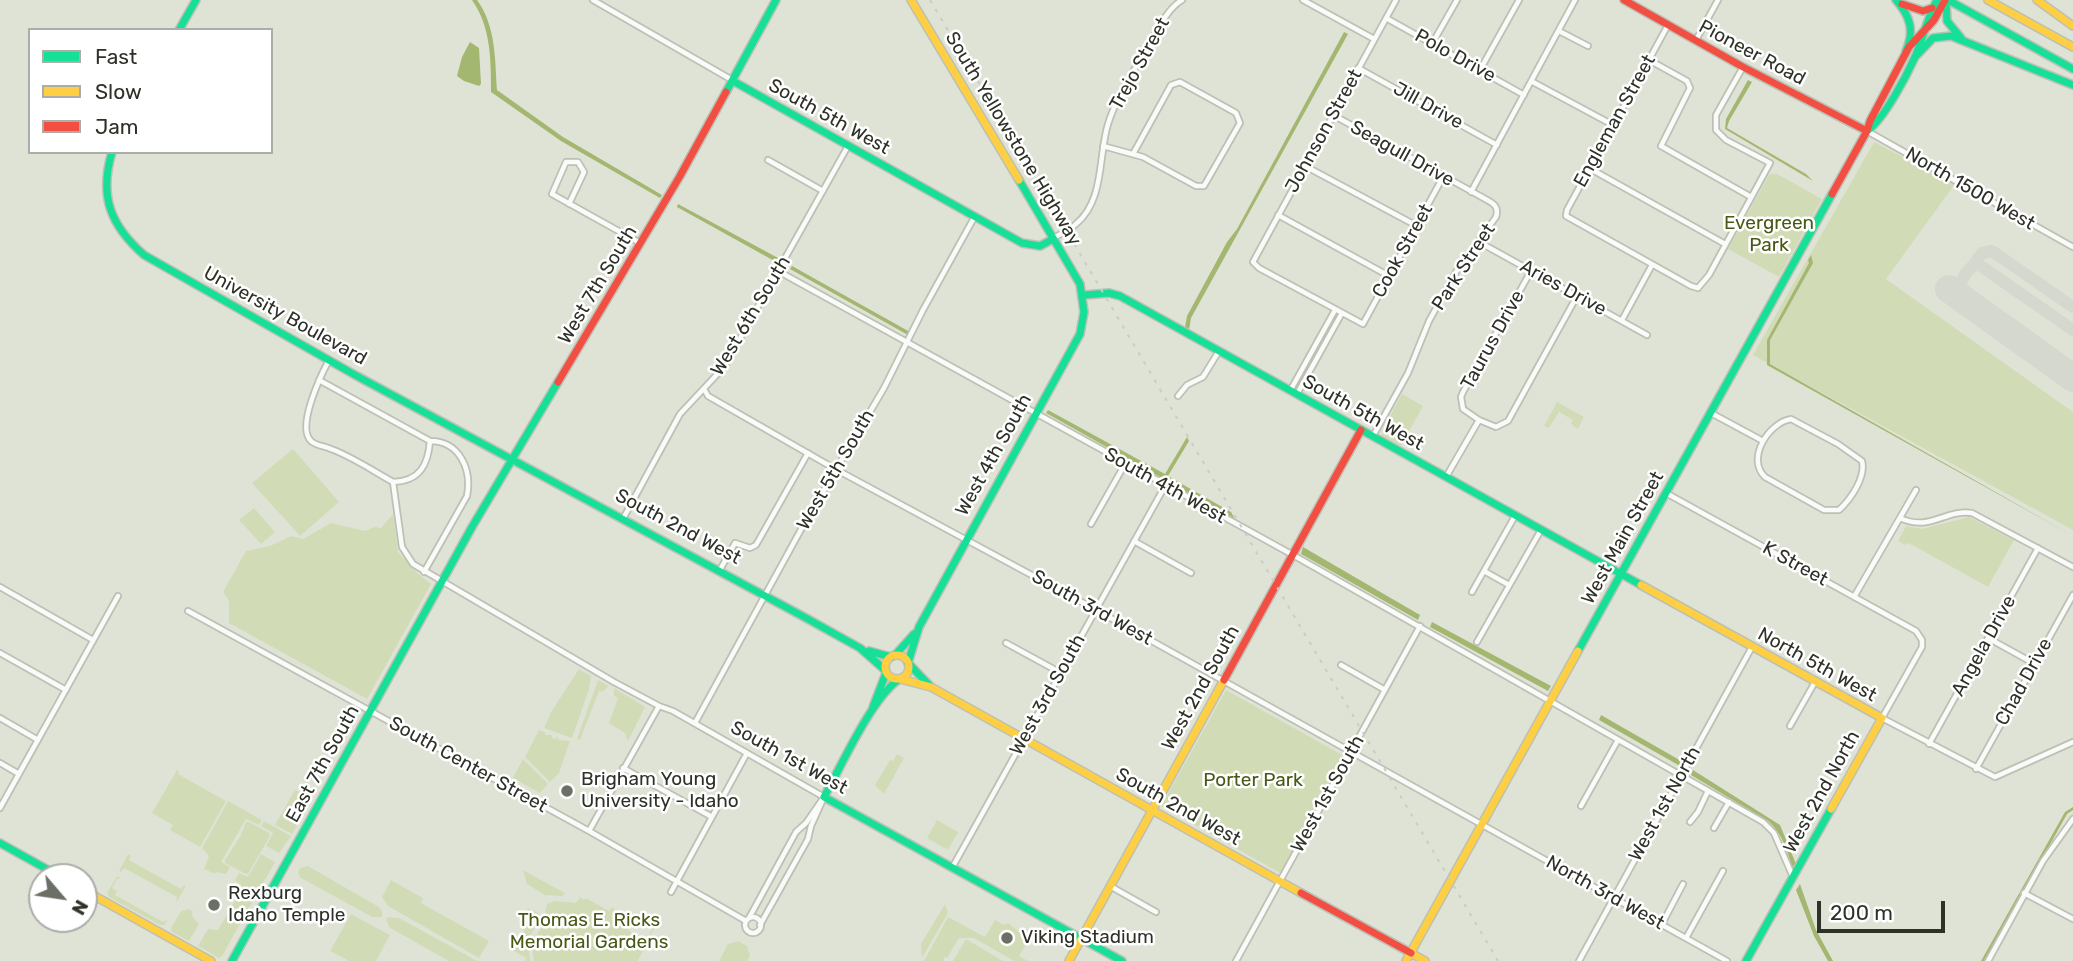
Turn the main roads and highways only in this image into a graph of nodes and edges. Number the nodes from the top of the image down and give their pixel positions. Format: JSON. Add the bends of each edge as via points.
{"nodes":[{"id":1,"x":196,"y":0,"type":"edge"},
{"id":2,"x":776,"y":0,"type":"edge"},
{"id":3,"x":911,"y":0,"type":"edge"},
{"id":4,"x":1624,"y":0,"type":"edge"},
{"id":5,"x":1897,"y":0,"type":"edge"},
{"id":6,"x":1937,"y":0,"type":"edge"},
{"id":7,"x":1947,"y":0,"type":"edge"},
{"id":8,"x":1988,"y":0,"type":"edge"},
{"id":9,"x":2037,"y":0,"type":"edge"},
{"id":10,"x":1932,"y":8,"type":"junction"},
{"id":11,"x":2073,"y":26,"type":"edge"},
{"id":12,"x":180,"y":28,"type":"edge"},
{"id":13,"x":1923,"y":31,"type":"junction"},
{"id":14,"x":1966,"y":41,"type":"junction"},
{"id":15,"x":2073,"y":47,"type":"edge"},
{"id":16,"x":1906,"y":51,"type":"junction"},
{"id":17,"x":1915,"y":57,"type":"junction"},
{"id":18,"x":2073,"y":69,"type":"edge"},
{"id":19,"x":733,"y":80,"type":"junction"},
{"id":20,"x":2073,"y":85,"type":"edge"},
{"id":21,"x":1867,"y":131,"type":"junction"},
{"id":22,"x":112,"y":154,"type":"edge"},
{"id":23,"x":1053,"y":239,"type":"junction"},
{"id":24,"x":1085,"y":295,"type":"junction"},
{"id":25,"x":1362,"y":430,"type":"junction"},
{"id":26,"x":515,"y":458,"type":"junction"},
{"id":27,"x":1621,"y":574,"type":"junction"},
{"id":28,"x":441,"y":582,"type":"joint"},
{"id":29,"x":919,"y":627,"type":"junction"},
{"id":30,"x":860,"y":648,"type":"junction"},
{"id":31,"x":892,"y":656,"type":"junction"},
{"id":32,"x":908,"y":663,"type":"junction"},
{"id":33,"x":885,"y":671,"type":"junction"},
{"id":34,"x":899,"y":679,"type":"junction"},
{"id":35,"x":931,"y":687,"type":"junction"},
{"id":36,"x":870,"y":715,"type":"junction"},
{"id":37,"x":1882,"y":718,"type":"joint"},
{"id":38,"x":1152,"y":811,"type":"junction"},
{"id":39,"x":0,"y":843,"type":"edge"},
{"id":40,"x":36,"y":863,"type":"edge"},
{"id":41,"x":98,"y":898,"type":"edge"},
{"id":42,"x":1081,"y":939,"type":"junction"},
{"id":43,"x":1411,"y":953,"type":"junction"},
{"id":44,"x":211,"y":961,"type":"edge"},
{"id":45,"x":232,"y":961,"type":"edge"},
{"id":46,"x":1069,"y":961,"type":"edge"},
{"id":47,"x":1122,"y":961,"type":"edge"},
{"id":48,"x":1406,"y":961,"type":"edge"},
{"id":49,"x":1425,"y":961,"type":"edge"},
{"id":50,"x":1746,"y":961,"type":"edge"}],
"edges":[{"from":1,"to":12,"type":"main road"},
{"from":2,"to":19,"type":"main road","name":"West 7th South"},
{"from":3,"to":23,"type":"main road","name":"South Yellowstone Highway"},
{"from":4,"to":21,"type":"main road","name":"Pioneer Road"},
{"from":5,"to":10,"type":"main road","via":[[1925,11]]},
{"from":5,"to":16,"type":"main road","via":[[1912,26]]},
{"from":6,"to":10,"type":"main road","name":"West Main Street"},
{"from":7,"to":13,"type":"main road","name":"West Main Street"},
{"from":7,"to":14,"type":"main road","via":[[1949,26]]},
{"from":7,"to":18,"type":"main road"},
{"from":8,"to":15,"type":"main road"},
{"from":9,"to":11,"type":"main road"},
{"from":10,"to":13,"type":"main road","name":"West Main Street"},
{"from":13,"to":16,"type":"main road","name":"West Main Street"},
{"from":13,"to":17,"type":"main road","name":"West Main Street"},
{"from":14,"to":17,"type":"main road","via":[[1936,37]]},
{"from":14,"to":20,"type":"main road"},
{"from":16,"to":21,"type":"main road","name":"West Main Street"},
{"from":17,"to":21,"type":"main road","name":"West Main Street","via":[[1878,122]]},
{"from":19,"to":23,"type":"main road","name":"South 5th West","via":[[1028,245],[1040,246]]},
{"from":19,"to":26,"type":"main road","name":"West 7th South"},
{"from":21,"to":27,"type":"main road","name":"West Main Street"},
{"from":22,"to":26,"type":"main road","name":"University Boulevard","via":[[106,176],[109,209],[115,225],[144,255]]},
{"from":23,"to":24,"type":"main road","name":"South Yellowstone Highway"},
{"from":24,"to":25,"type":"main road","name":"South 5th West","via":[[1120,296]]},
{"from":24,"to":29,"type":"main road","name":"West 4th South","via":[[1080,334]]},
{"from":25,"to":27,"type":"main road","name":"South 5th West"},
{"from":25,"to":38,"type":"main road","name":"West 2nd South"},
{"from":26,"to":28,"type":"main road","name":"West 7th South"},
{"from":26,"to":30,"type":"main road","name":"South 2nd West"},
{"from":27,"to":37,"type":"main road","name":"North 5th West"},
{"from":27,"to":43,"type":"main road","name":"West Main Street"},
{"from":28,"to":45,"type":"main road","name":"East 7th South"},
{"from":29,"to":31,"type":"main road","name":"West 4th South"},
{"from":29,"to":32,"type":"main road","name":"West 4th South"},
{"from":30,"to":31,"type":"main road","name":"South 2nd West"},
{"from":30,"to":33,"type":"main road","name":"South 2nd West"},
{"from":31,"to":32,"type":"main road","via":[[901,656]]},
{"from":31,"to":33,"type":"main road"},
{"from":32,"to":34,"type":"main road","via":[[907,673]]},
{"from":32,"to":35,"type":"main road","name":"South 2nd West"},
{"from":33,"to":34,"type":"main road"},
{"from":33,"to":36,"type":"main road"},
{"from":34,"to":35,"type":"main road","name":"South 2nd West"},
{"from":34,"to":36,"type":"main road"},
{"from":35,"to":38,"type":"main road","name":"South 2nd West"},
{"from":36,"to":42,"type":"main road","name":"South 1st West","via":[[824,797]]},
{"from":37,"to":50,"type":"main road","name":"West 2nd North"},
{"from":38,"to":42,"type":"main road","name":"West 2nd South"},
{"from":38,"to":43,"type":"main road","name":"South 2nd West"},
{"from":39,"to":40,"type":"main road"},
{"from":41,"to":44,"type":"main road"},
{"from":42,"to":46,"type":"main road","name":"West 2nd South"},
{"from":42,"to":47,"type":"main road","name":"South 1st West"},
{"from":43,"to":48,"type":"main road","name":"West Main Street"},
{"from":43,"to":49,"type":"main road","name":"South 2nd West"}]}
